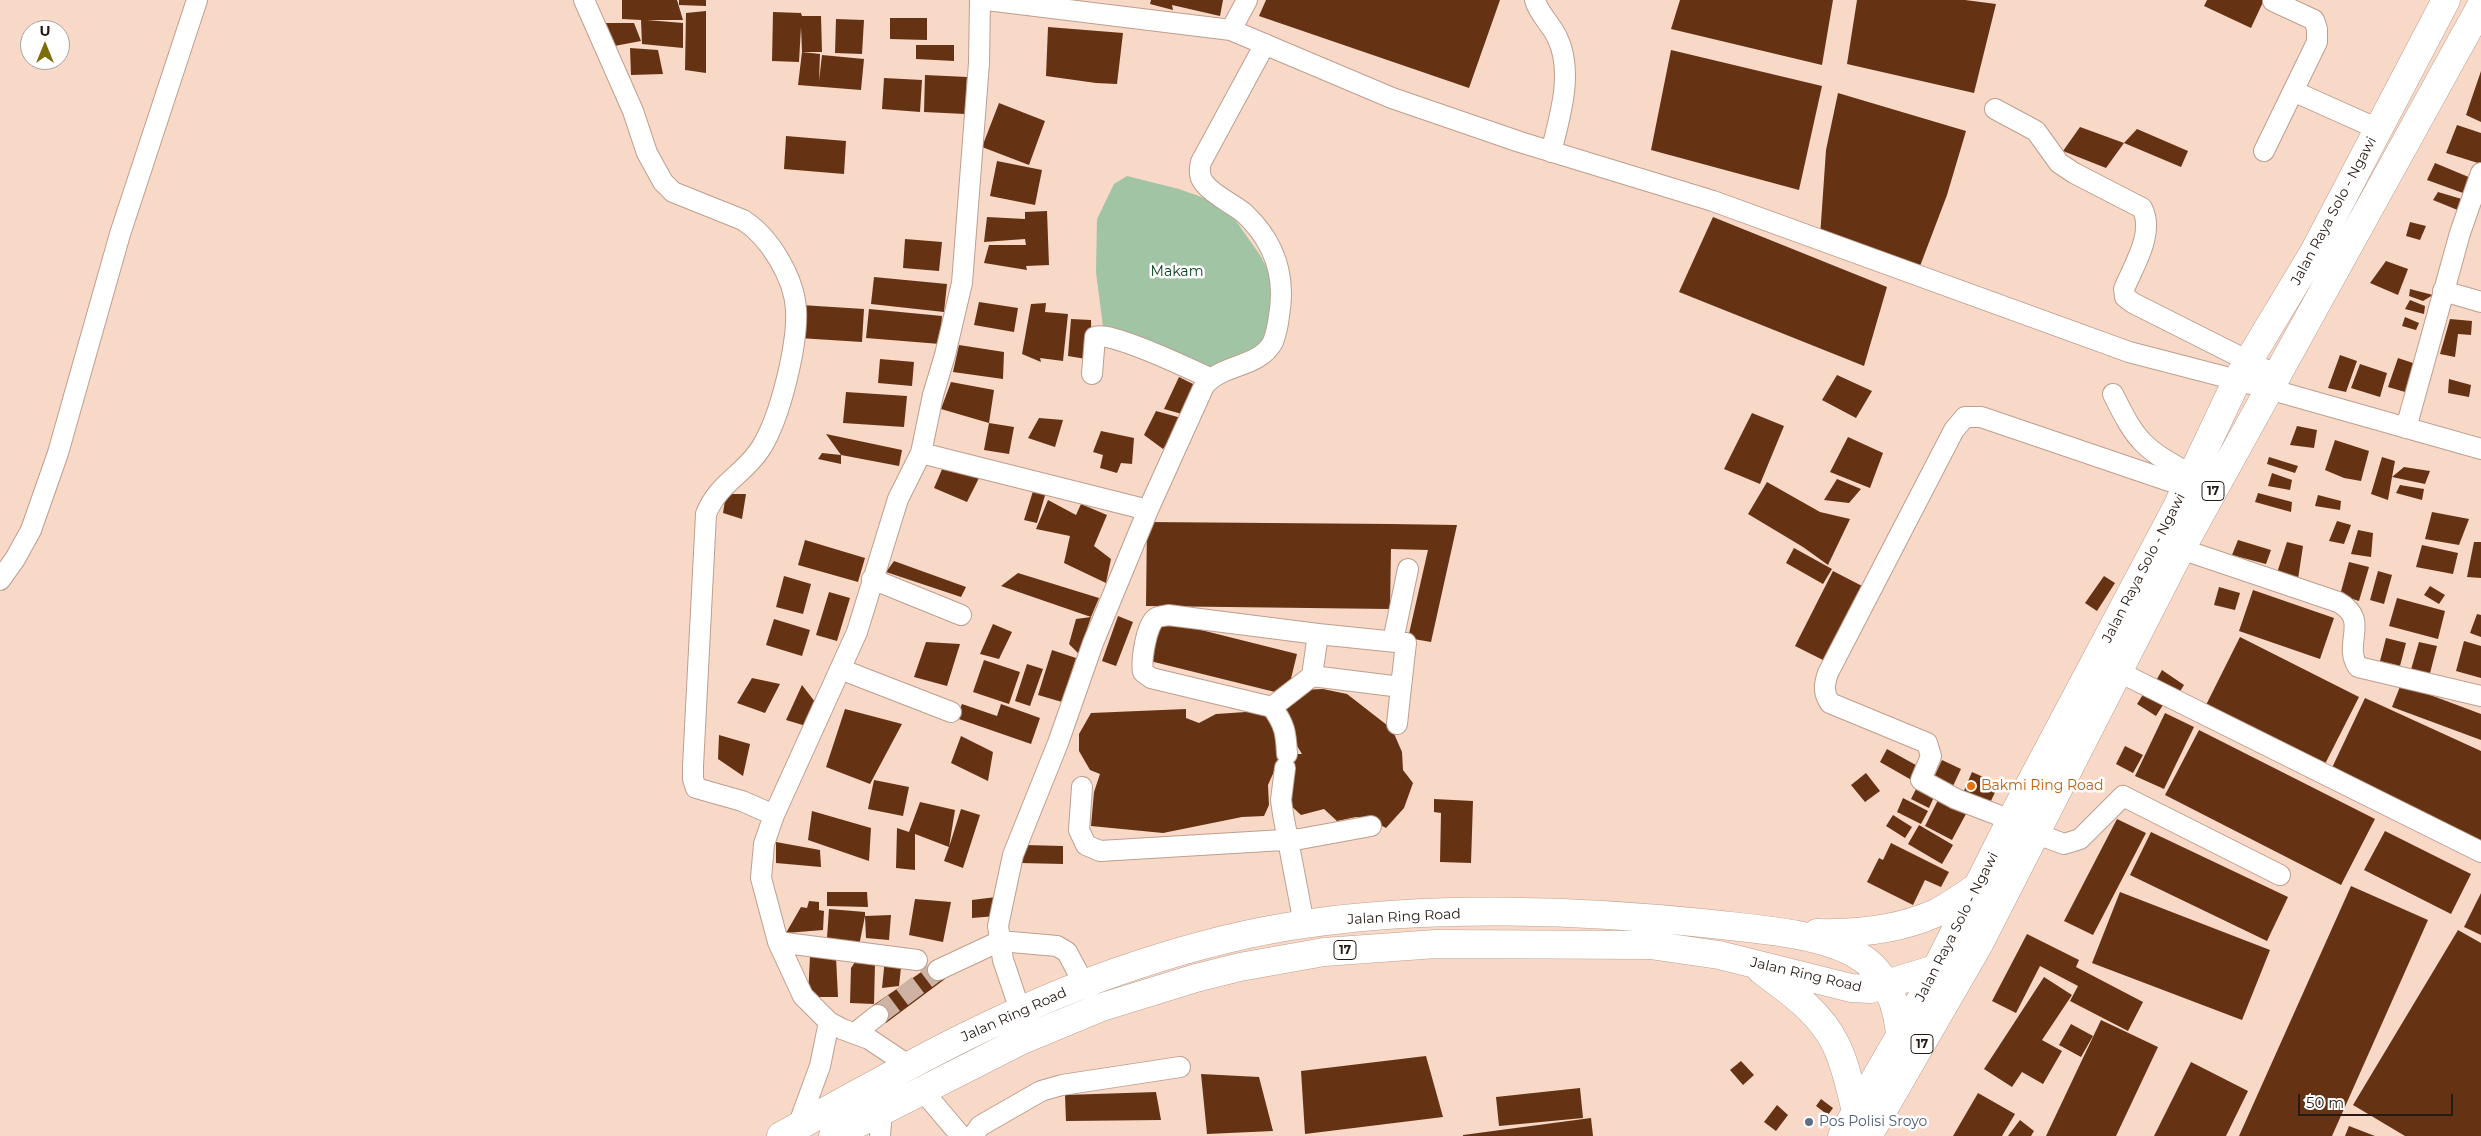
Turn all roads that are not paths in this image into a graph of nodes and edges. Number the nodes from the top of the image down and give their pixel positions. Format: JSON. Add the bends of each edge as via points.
{"nodes":[{"id":1,"x":196,"y":0,"type":"edge"},
{"id":2,"x":584,"y":0,"type":"edge"},
{"id":3,"x":980,"y":0,"type":"edge"},
{"id":4,"x":987,"y":0,"type":"edge"},
{"id":5,"x":1247,"y":0,"type":"edge"},
{"id":6,"x":1535,"y":0,"type":"edge"},
{"id":7,"x":2273,"y":1,"type":"dead end"},
{"id":8,"x":2481,"y":6,"type":"edge"},
{"id":9,"x":1112,"y":7,"type":"edge"},
{"id":10,"x":2441,"y":9,"type":"edge"},
{"id":11,"x":1230,"y":30,"type":"junction"},
{"id":12,"x":1265,"y":44,"type":"junction"},
{"id":13,"x":2293,"y":91,"type":"junction"},
{"id":14,"x":1996,"y":109,"type":"dead end"},
{"id":15,"x":2378,"y":130,"type":"junction"},
{"id":16,"x":2264,"y":151,"type":"dead end"},
{"id":17,"x":1551,"y":152,"type":"junction"},
{"id":18,"x":2481,"y":173,"type":"edge"},
{"id":19,"x":2443,"y":291,"type":"junction"},
{"id":20,"x":2481,"y":302,"type":"edge"},
{"id":21,"x":2243,"y":371,"type":"junction"},
{"id":22,"x":1092,"y":374,"type":"dead end"},
{"id":23,"x":1210,"y":378,"type":"junction"},
{"id":24,"x":2272,"y":382,"type":"junction"},
{"id":25,"x":2114,"y":394,"type":"dead end"},
{"id":26,"x":2406,"y":428,"type":"junction"},
{"id":27,"x":2481,"y":449,"type":"edge"},
{"id":28,"x":920,"y":454,"type":"junction"},
{"id":29,"x":2189,"y":481,"type":"junction"},
{"id":30,"x":1148,"y":510,"type":"junction"},
{"id":31,"x":2181,"y":549,"type":"junction"},
{"id":32,"x":1408,"y":569,"type":"dead end"},
{"id":33,"x":872,"y":579,"type":"junction"},
{"id":34,"x":0,"y":580,"type":"edge"},
{"id":35,"x":961,"y":615,"type":"dead end"},
{"id":36,"x":1318,"y":634,"type":"junction"},
{"id":37,"x":1393,"y":641,"type":"junction"},
{"id":38,"x":840,"y":669,"type":"junction"},
{"id":39,"x":2119,"y":672,"type":"junction"},
{"id":40,"x":1312,"y":676,"type":"junction"},
{"id":41,"x":1401,"y":687,"type":"junction"},
{"id":42,"x":2481,"y":696,"type":"edge"},
{"id":43,"x":1272,"y":708,"type":"junction"},
{"id":44,"x":951,"y":712,"type":"dead end"},
{"id":45,"x":1397,"y":724,"type":"dead end"},
{"id":46,"x":1082,"y":787,"type":"dead end"},
{"id":47,"x":774,"y":815,"type":"junction"},
{"id":48,"x":2011,"y":820,"type":"junction"},
{"id":49,"x":1372,"y":826,"type":"dead end"},
{"id":50,"x":2036,"y":834,"type":"junction"},
{"id":51,"x":1294,"y":839,"type":"junction"},
{"id":52,"x":2481,"y":852,"type":"edge"},
{"id":53,"x":2280,"y":875,"type":"dead end"},
{"id":54,"x":1976,"y":888,"type":"junction"},
{"id":55,"x":1311,"y":923,"type":"junction"},
{"id":56,"x":1783,"y":933,"type":"junction"},
{"id":57,"x":1000,"y":941,"type":"junction"},
{"id":58,"x":778,"y":942,"type":"junction"},
{"id":59,"x":1975,"y":950,"type":"junction"},
{"id":60,"x":917,"y":960,"type":"dead end"},
{"id":61,"x":1752,"y":963,"type":"junction"},
{"id":62,"x":1936,"y":969,"type":"junction"},
{"id":63,"x":938,"y":970,"type":"tunnel mouth"},
{"id":64,"x":1084,"y":984,"type":"junction"},
{"id":65,"x":1888,"y":984,"type":"junction"},
{"id":66,"x":1020,"y":1010,"type":"junction"},
{"id":67,"x":878,"y":1015,"type":"tunnel mouth"},
{"id":68,"x":829,"y":1022,"type":"junction"},
{"id":69,"x":855,"y":1034,"type":"junction"},
{"id":70,"x":1900,"y":1036,"type":"junction"},
{"id":71,"x":908,"y":1065,"type":"junction"},
{"id":72,"x":1180,"y":1067,"type":"dead end"},
{"id":73,"x":1905,"y":1076,"type":"junction"},
{"id":74,"x":922,"y":1090,"type":"junction"},
{"id":75,"x":881,"y":1123,"type":"edge"},
{"id":76,"x":1868,"y":1128,"type":"edge"},
{"id":77,"x":789,"y":1131,"type":"edge"},
{"id":78,"x":833,"y":1136,"type":"edge"},
{"id":79,"x":961,"y":1136,"type":"edge"},
{"id":80,"x":973,"y":1136,"type":"edge"},
{"id":81,"x":1842,"y":1136,"type":"edge"}],
"edges":[{"from":1,"to":34,"type":"street","via":[[120,234],[58,453],[31,530]]},
{"from":2,"to":47,"type":"street","via":[[633,111],[647,154],[663,182],[673,192],[753,226],[772,250],[792,291],[796,309],[792,350],[769,433],[756,456],[718,491],[706,514],[693,766],[696,788],[742,801]]},
{"from":3,"to":28,"type":"street","via":[[979,63],[962,283]]},
{"from":4,"to":9,"type":"street"},
{"from":5,"to":11,"type":"street"},
{"from":6,"to":17,"type":"street","via":[[1557,37],[1566,70]]},
{"from":7,"to":13,"type":"street","via":[[2314,20],[2317,29],[2317,42]]},
{"from":8,"to":24,"type":"highway","name":"Jalan Raya Solo - Ngawi","number":"17"},
{"from":9,"to":11,"type":"street"},
{"from":10,"to":15,"type":"highway","name":"Jalan Raya Solo - Ngawi","number":"17"},
{"from":11,"to":12,"type":"street"},
{"from":12,"to":17,"type":"street","via":[[1392,98]]},
{"from":12,"to":23,"type":"street","via":[[1199,169],[1200,177],[1208,187],[1244,214],[1268,244],[1281,276],[1280,307],[1273,342],[1263,353],[1252,362]]},
{"from":13,"to":15,"type":"street"},
{"from":13,"to":16,"type":"street"},
{"from":14,"to":21,"type":"street","via":[[2036,131],[2059,163],[2142,208],[2147,218],[2146,232],[2124,288],[2126,297]]},
{"from":15,"to":21,"type":"highway","name":"Jalan Raya Solo - Ngawi","number":"17","via":[[2314,252]]},
{"from":17,"to":21,"type":"street","via":[[1722,204],[2129,352]]},
{"from":18,"to":19,"type":"street"},
{"from":19,"to":20,"type":"street"},
{"from":19,"to":26,"type":"street"},
{"from":21,"to":24,"type":"street"},
{"from":21,"to":29,"type":"highway","name":"Jalan Raya Solo - Ngawi","number":"17"},
{"from":22,"to":23,"type":"street","via":[[1095,337],[1103,335]]},
{"from":23,"to":30,"type":"street"},
{"from":24,"to":26,"type":"street"},
{"from":24,"to":31,"type":"highway","name":"Jalan Raya Solo - Ngawi","number":"17"},
{"from":25,"to":29,"type":"street","via":[[2130,427],[2144,446]]},
{"from":26,"to":27,"type":"street"},
{"from":28,"to":30,"type":"street"},
{"from":28,"to":33,"type":"street","via":[[898,499]]},
{"from":29,"to":48,"type":"highway","name":"Jalan Raya Solo - Ngawi","number":"17"},
{"from":29,"to":48,"type":"street","via":[[1981,417],[1965,418],[1954,430],[1828,673],[1824,695],[1830,703],[1927,744],[1931,756],[1921,780],[1956,799]]},
{"from":30,"to":57,"type":"street","via":[[1093,643],[1058,744],[1013,854],[998,926]]},
{"from":31,"to":39,"type":"highway","name":"Jalan Raya Solo - Ngawi","number":"17"},
{"from":31,"to":42,"type":"street","via":[[2348,607],[2354,615],[2352,651],[2358,667]]},
{"from":32,"to":37,"type":"street"},
{"from":33,"to":35,"type":"street"},
{"from":33,"to":38,"type":"street","via":[[857,632]]},
{"from":36,"to":37,"type":"street"},
{"from":36,"to":40,"type":"street"},
{"from":36,"to":43,"type":"street","via":[[1168,615],[1156,618],[1150,627],[1141,662],[1143,672],[1152,678]]},
{"from":37,"to":41,"type":"street","via":[[1406,643]]},
{"from":38,"to":44,"type":"street"},
{"from":38,"to":47,"type":"street"},
{"from":39,"to":50,"type":"highway","name":"Jalan Raya Solo - Ngawi","number":"17"},
{"from":39,"to":52,"type":"street"},
{"from":40,"to":41,"type":"street"},
{"from":40,"to":43,"type":"street"},
{"from":41,"to":45,"type":"street"},
{"from":43,"to":51,"type":"street","via":[[1282,721],[1286,734],[1282,800]]},
{"from":46,"to":51,"type":"street","via":[[1079,830],[1086,845],[1100,851]]},
{"from":47,"to":58,"type":"street","via":[[764,844],[761,878]]},
{"from":48,"to":54,"type":"highway","name":"Jalan Raya Solo - Ngawi","number":"17"},
{"from":49,"to":51,"type":"street"},
{"from":50,"to":53,"type":"street","via":[[2064,844],[2080,840],[2123,796]]},
{"from":50,"to":59,"type":"highway","name":"Jalan Raya Solo - Ngawi","number":"17"},
{"from":51,"to":55,"type":"street"},
{"from":54,"to":56,"type":"highway","number":"17","via":[[1938,912],[1908,924],[1838,934]]},
{"from":54,"to":62,"type":"highway","name":"Jalan Raya Solo - Ngawi","number":"17"},
{"from":55,"to":56,"type":"highway","name":"Jalan Ring Road","number":"17","via":[[1437,914],[1534,914],[1689,922]]},
{"from":55,"to":64,"type":"highway","name":"Jalan Ring Road","number":"17","via":[[1191,948]]},
{"from":56,"to":65,"type":"highway","name":"Jalan Ring Road","number":"17","via":[[1851,952],[1872,966]]},
{"from":57,"to":63,"type":"street"},
{"from":57,"to":64,"type":"street","via":[[1063,948]]},
{"from":57,"to":66,"type":"street"},
{"from":58,"to":60,"type":"street"},
{"from":58,"to":68,"type":"street","via":[[802,996]]},
{"from":59,"to":62,"type":"highway","number":"17"},
{"from":59,"to":73,"type":"highway","name":"Jalan Raya Solo - Ngawi","number":"17"},
{"from":61,"to":65,"type":"highway","name":"Jalan Ring Road","number":"17","via":[[1851,988],[1870,989]]},
{"from":61,"to":74,"type":"highway","name":"Jalan Ring Road","number":"17","via":[[1685,949],[1606,943],[1436,944],[1324,952],[1240,967],[1141,994],[1022,1040]]},
{"from":61,"to":76,"type":"highway","number":"17","via":[[1790,991],[1818,1018],[1835,1043]]},
{"from":62,"to":65,"type":"highway","number":"17"},
{"from":62,"to":70,"type":"highway","name":"Jalan Raya Solo - Ngawi","number":"17"},
{"from":64,"to":66,"type":"highway","name":"Jalan Ring Road","number":"17"},
{"from":65,"to":70,"type":"highway","number":"17"},
{"from":66,"to":71,"type":"highway","name":"Jalan Ring Road","number":"17"},
{"from":67,"to":69,"type":"street"},
{"from":68,"to":69,"type":"street"},
{"from":68,"to":77,"type":"street","via":[[820,1066]]},
{"from":69,"to":71,"type":"street","via":[[869,1039]]},
{"from":70,"to":73,"type":"highway","number":"17"},
{"from":70,"to":76,"type":"highway","name":"Jalan Raya Solo - Ngawi","number":"17"},
{"from":71,"to":77,"type":"highway","name":"Jalan Ring Road","number":"17"},
{"from":72,"to":80,"type":"street","via":[[1041,1091],[980,1126]]},
{"from":73,"to":76,"type":"highway","name":"Jalan Raya Solo - Ngawi","number":"17"},
{"from":74,"to":75,"type":"highway","name":"Jalan Ring Road","number":"17"},
{"from":74,"to":79,"type":"street"},
{"from":75,"to":78,"type":"highway","name":"Jalan Ring Road","number":"17"},
{"from":76,"to":81,"type":"highway","name":"Jalan Raya Solo - Ngawi","number":"17"}]}
